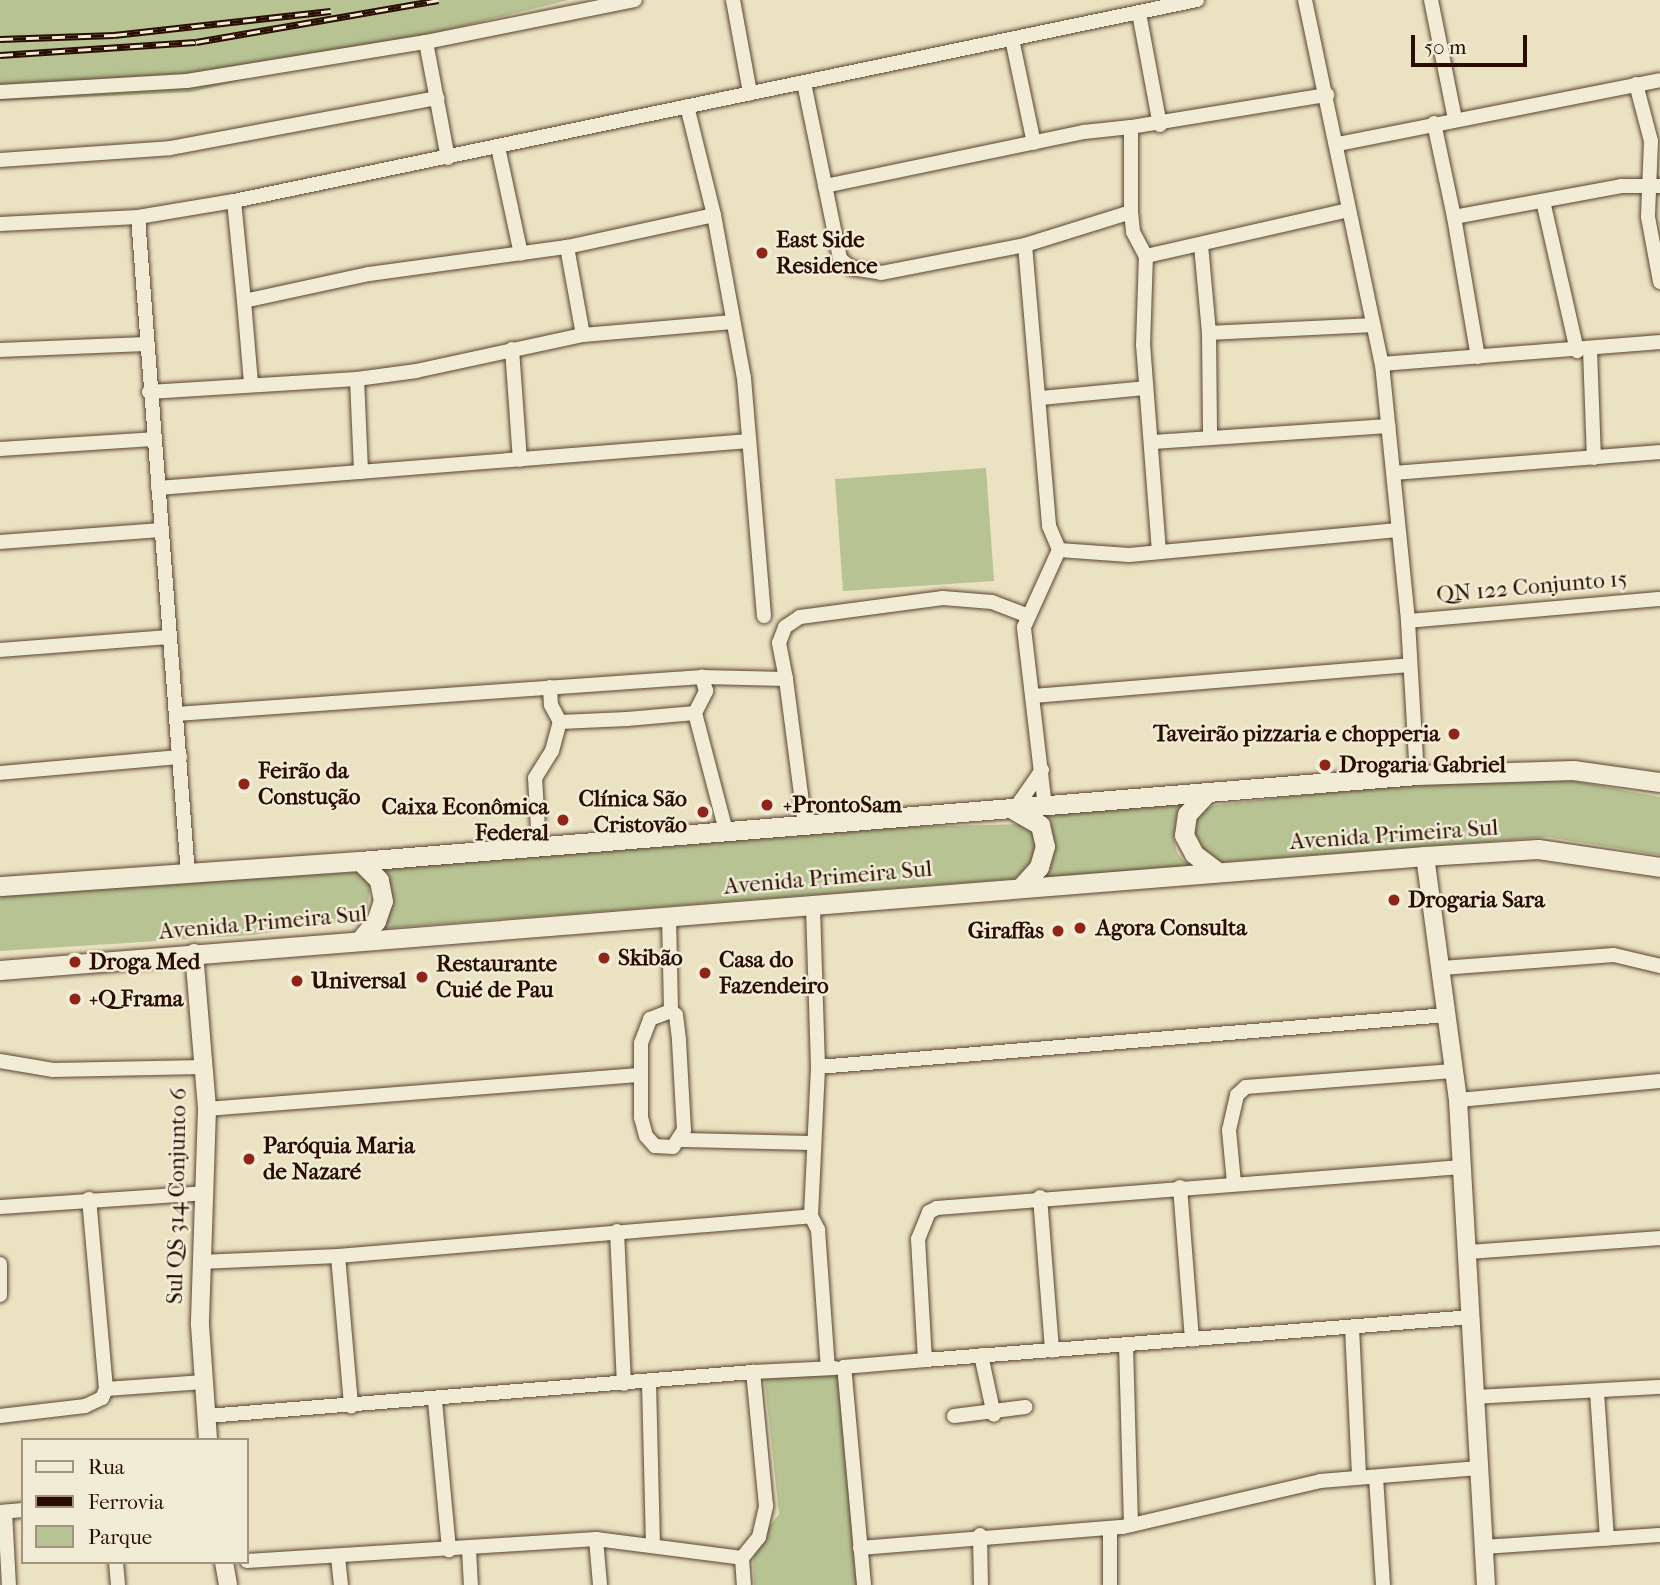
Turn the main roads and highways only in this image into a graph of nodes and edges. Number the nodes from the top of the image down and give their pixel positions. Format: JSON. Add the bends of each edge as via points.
{"nodes":[{"id":1,"x":1660,"y":782,"type":"edge"},
{"id":2,"x":1205,"y":795,"type":"junction"},
{"id":3,"x":1014,"y":810,"type":"junction"},
{"id":4,"x":360,"y":862,"type":"junction"},
{"id":5,"x":1660,"y":867,"type":"edge"},
{"id":6,"x":1218,"y":872,"type":"junction"},
{"id":7,"x":0,"y":886,"type":"edge"},
{"id":8,"x":1020,"y":888,"type":"junction"},
{"id":9,"x":360,"y":940,"type":"junction"},
{"id":10,"x":0,"y":970,"type":"edge"}],
"edges":[{"from":1,"to":2,"type":"main road","via":[[1573,770],[1417,775]]},
{"from":2,"to":3,"type":"main road"},
{"from":2,"to":6,"type":"main road","via":[[1187,814],[1184,835],[1194,854]]},
{"from":3,"to":4,"type":"main road"},
{"from":3,"to":8,"type":"main road","via":[[1040,825],[1045,846],[1039,867]]},
{"from":4,"to":7,"type":"main road"},
{"from":4,"to":9,"type":"main road","via":[[379,880],[383,901],[376,921]]},
{"from":5,"to":6,"type":"main road","name":"Avenida Primeira Sul","via":[[1538,849]]},
{"from":6,"to":8,"type":"main road","name":"Avenida Primeira Sul"},
{"from":8,"to":9,"type":"main road","name":"Avenida Primeira Sul"},
{"from":9,"to":10,"type":"main road","name":"Avenida Primeira Sul"}]}
